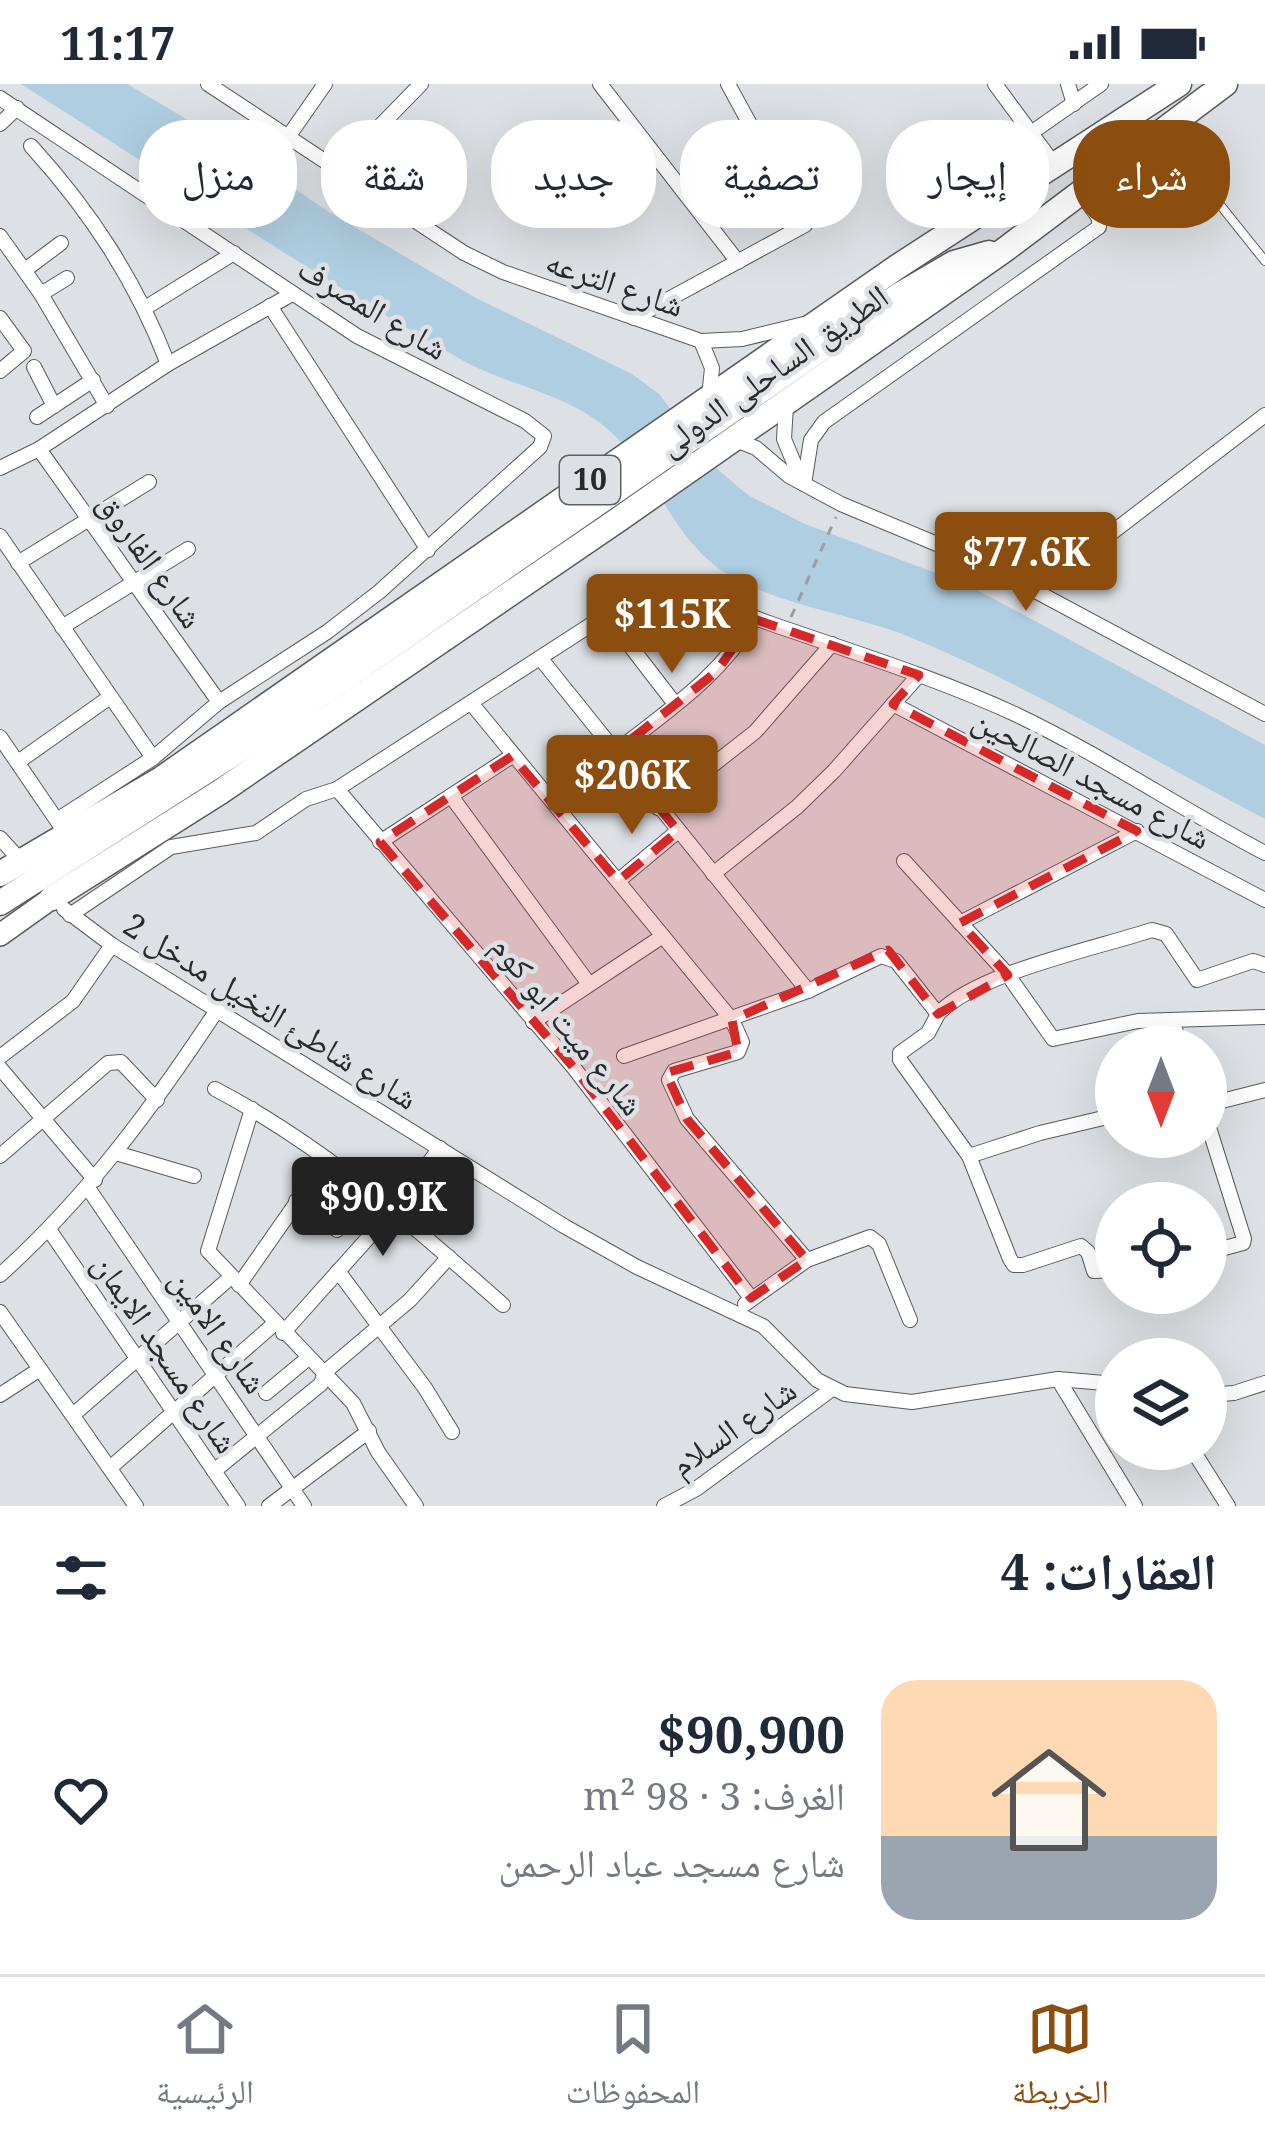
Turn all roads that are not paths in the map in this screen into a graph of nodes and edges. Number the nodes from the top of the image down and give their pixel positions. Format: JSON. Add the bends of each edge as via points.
{"nodes":[{"id":1,"x":208,"y":84,"type":"edge"},
{"id":2,"x":243,"y":84,"type":"edge"},
{"id":3,"x":325,"y":84,"type":"edge"},
{"id":4,"x":421,"y":84,"type":"edge"},
{"id":5,"x":600,"y":84,"type":"edge"},
{"id":6,"x":728,"y":84,"type":"edge"},
{"id":7,"x":995,"y":84,"type":"edge"},
{"id":8,"x":1067,"y":84,"type":"edge"},
{"id":9,"x":1101,"y":84,"type":"edge"},
{"id":10,"x":1179,"y":84,"type":"edge"},
{"id":11,"x":1225,"y":84,"type":"edge"},
{"id":12,"x":0,"y":98,"type":"edge"},
{"id":13,"x":232,"y":100,"type":"junction"},
{"id":14,"x":1074,"y":104,"type":"junction"},
{"id":15,"x":17,"y":108,"type":"junction"},
{"id":16,"x":263,"y":120,"type":"edge"},
{"id":17,"x":385,"y":120,"type":"edge"},
{"id":18,"x":1021,"y":120,"type":"edge"},
{"id":19,"x":1176,"y":120,"type":"edge"},
{"id":20,"x":1049,"y":121,"type":"edge"},
{"id":21,"x":297,"y":123,"type":"edge"},
{"id":22,"x":0,"y":124,"type":"edge"},
{"id":23,"x":31,"y":146,"type":"dead end"},
{"id":24,"x":1049,"y":157,"type":"edge"},
{"id":25,"x":1056,"y":167,"type":"junction"},
{"id":26,"x":1073,"y":197,"type":"edge"},
{"id":27,"x":1230,"y":217,"type":"edge"},
{"id":28,"x":429,"y":228,"type":"edge"},
{"id":29,"x":1098,"y":228,"type":"edge"},
{"id":30,"x":61,"y":243,"type":"dead end"},
{"id":31,"x":2,"y":244,"type":"edge"},
{"id":32,"x":1003,"y":251,"type":"junction"},
{"id":33,"x":234,"y":253,"type":"junction"},
{"id":34,"x":1265,"y":261,"type":"edge"},
{"id":35,"x":738,"y":262,"type":"junction"},
{"id":36,"x":26,"y":271,"type":"junction"},
{"id":37,"x":67,"y":278,"type":"dead end"},
{"id":38,"x":41,"y":294,"type":"junction"},
{"id":39,"x":292,"y":294,"type":"junction"},
{"id":40,"x":270,"y":306,"type":"junction"},
{"id":41,"x":145,"y":308,"type":"junction"},
{"id":42,"x":0,"y":318,"type":"edge"},
{"id":43,"x":634,"y":318,"type":"junction"},
{"id":44,"x":817,"y":322,"type":"junction"},
{"id":45,"x":700,"y":341,"type":"junction"},
{"id":46,"x":168,"y":364,"type":"junction"},
{"id":47,"x":34,"y":368,"type":"dead end"},
{"id":48,"x":0,"y":371,"type":"edge"},
{"id":49,"x":92,"y":380,"type":"junction"},
{"id":50,"x":787,"y":401,"type":"junction"},
{"id":51,"x":54,"y":406,"type":"junction"},
{"id":52,"x":107,"y":406,"type":"junction"},
{"id":53,"x":1265,"y":415,"type":"edge"},
{"id":54,"x":37,"y":417,"type":"dead end"},
{"id":55,"x":722,"y":417,"type":"junction"},
{"id":56,"x":39,"y":449,"type":"junction"},
{"id":57,"x":1,"y":464,"type":"edge"},
{"id":58,"x":149,"y":482,"type":"dead end"},
{"id":59,"x":804,"y":484,"type":"junction"},
{"id":60,"x":614,"y":507,"type":"junction"},
{"id":61,"x":89,"y":519,"type":"junction"},
{"id":62,"x":0,"y":536,"type":"edge"},
{"id":63,"x":188,"y":549,"type":"dead end"},
{"id":64,"x":428,"y":550,"type":"junction"},
{"id":65,"x":18,"y":563,"type":"junction"},
{"id":66,"x":134,"y":583,"type":"junction"},
{"id":67,"x":1036,"y":591,"type":"junction"},
{"id":68,"x":608,"y":616,"type":"junction"},
{"id":69,"x":754,"y":619,"type":"junction"},
{"id":70,"x":62,"y":627,"type":"junction"},
{"id":71,"x":832,"y":644,"type":"junction"},
{"id":72,"x":541,"y":658,"type":"junction"},
{"id":73,"x":919,"y":675,"type":"junction"},
{"id":74,"x":110,"y":697,"type":"junction"},
{"id":75,"x":219,"y":702,"type":"junction"},
{"id":76,"x":471,"y":703,"type":"junction"},
{"id":77,"x":675,"y":704,"type":"junction"},
{"id":78,"x":893,"y":704,"type":"junction"},
{"id":79,"x":1265,"y":713,"type":"edge"},
{"id":80,"x":0,"y":737,"type":"edge"},
{"id":81,"x":614,"y":753,"type":"junction"},
{"id":82,"x":512,"y":756,"type":"junction"},
{"id":83,"x":153,"y":758,"type":"junction"},
{"id":84,"x":18,"y":761,"type":"junction"},
{"id":85,"x":338,"y":789,"type":"junction"},
{"id":86,"x":451,"y":796,"type":"junction"},
{"id":87,"x":658,"y":808,"type":"junction"},
{"id":88,"x":62,"y":826,"type":"junction"},
{"id":89,"x":678,"y":831,"type":"junction"},
{"id":90,"x":1137,"y":831,"type":"junction"},
{"id":91,"x":0,"y":838,"type":"edge"},
{"id":92,"x":380,"y":842,"type":"junction"},
{"id":93,"x":1265,"y":853,"type":"edge"},
{"id":94,"x":904,"y":861,"type":"dead end"},
{"id":95,"x":713,"y":874,"type":"junction"},
{"id":96,"x":618,"y":881,"type":"junction"},
{"id":97,"x":7,"y":885,"type":"edge"},
{"id":98,"x":1265,"y":900,"type":"edge"},
{"id":99,"x":61,"y":906,"type":"junction"},
{"id":100,"x":960,"y":923,"type":"junction"},
{"id":101,"x":0,"y":935,"type":"edge"},
{"id":102,"x":663,"y":936,"type":"junction"},
{"id":103,"x":112,"y":945,"type":"junction"},
{"id":104,"x":1265,"y":965,"type":"edge"},
{"id":105,"x":1008,"y":975,"type":"junction"},
{"id":106,"x":589,"y":984,"type":"junction"},
{"id":107,"x":808,"y":991,"type":"junction"},
{"id":108,"x":217,"y":1010,"type":"junction"},
{"id":109,"x":938,"y":1014,"type":"junction"},
{"id":110,"x":1265,"y":1017,"type":"edge"},
{"id":111,"x":732,"y":1020,"type":"junction"},
{"id":112,"x":1172,"y":1020,"type":"junction"},
{"id":113,"x":533,"y":1022,"type":"junction"},
{"id":114,"x":1174,"y":1026,"type":"edge"},
{"id":115,"x":624,"y":1056,"type":"dead end"},
{"id":116,"x":0,"y":1057,"type":"edge"},
{"id":117,"x":0,"y":1068,"type":"edge"},
{"id":118,"x":215,"y":1089,"type":"dead end"},
{"id":119,"x":1265,"y":1090,"type":"edge"},
{"id":120,"x":157,"y":1100,"type":"junction"},
{"id":121,"x":1227,"y":1100,"type":"edge"},
{"id":122,"x":252,"y":1109,"type":"junction"},
{"id":123,"x":1095,"y":1120,"type":"edge"},
{"id":124,"x":43,"y":1121,"type":"junction"},
{"id":125,"x":440,"y":1148,"type":"junction"},
{"id":126,"x":116,"y":1153,"type":"junction"},
{"id":127,"x":0,"y":1156,"type":"edge"},
{"id":128,"x":968,"y":1156,"type":"junction"},
{"id":129,"x":327,"y":1159,"type":"junction"},
{"id":130,"x":194,"y":1175,"type":"dead end"},
{"id":131,"x":91,"y":1184,"type":"junction"},
{"id":132,"x":1227,"y":1185,"type":"edge"},
{"id":133,"x":296,"y":1202,"type":"junction"},
{"id":134,"x":394,"y":1209,"type":"junction"},
{"id":135,"x":337,"y":1230,"type":"dead end"},
{"id":136,"x":50,"y":1231,"type":"junction"},
{"id":137,"x":1227,"y":1247,"type":"edge"},
{"id":138,"x":449,"y":1257,"type":"junction"},
{"id":139,"x":807,"y":1260,"type":"junction"},
{"id":140,"x":3,"y":1266,"type":"edge"},
{"id":141,"x":338,"y":1271,"type":"junction"},
{"id":142,"x":1095,"y":1271,"type":"edge"},
{"id":143,"x":235,"y":1281,"type":"junction"},
{"id":144,"x":751,"y":1298,"type":"junction"},
{"id":145,"x":502,"y":1305,"type":"dead end"},
{"id":146,"x":0,"y":1312,"type":"edge"},
{"id":147,"x":738,"y":1313,"type":"junction"},
{"id":148,"x":910,"y":1320,"type":"dead end"},
{"id":149,"x":180,"y":1324,"type":"junction"},
{"id":150,"x":380,"y":1325,"type":"junction"},
{"id":151,"x":278,"y":1329,"type":"junction"},
{"id":152,"x":307,"y":1359,"type":"junction"},
{"id":153,"x":137,"y":1363,"type":"junction"},
{"id":154,"x":40,"y":1369,"type":"junction"},
{"id":155,"x":323,"y":1376,"type":"junction"},
{"id":156,"x":217,"y":1378,"type":"junction"},
{"id":157,"x":1058,"y":1379,"type":"junction"},
{"id":158,"x":1095,"y":1382,"type":"edge"},
{"id":159,"x":1265,"y":1384,"type":"edge"},
{"id":160,"x":832,"y":1389,"type":"junction"},
{"id":161,"x":266,"y":1393,"type":"dead end"},
{"id":162,"x":1227,"y":1394,"type":"edge"},
{"id":163,"x":0,"y":1395,"type":"edge"},
{"id":164,"x":73,"y":1415,"type":"junction"},
{"id":165,"x":173,"y":1415,"type":"junction"},
{"id":166,"x":369,"y":1431,"type":"junction"},
{"id":167,"x":452,"y":1432,"type":"dead end"},
{"id":168,"x":259,"y":1436,"type":"junction"},
{"id":169,"x":110,"y":1468,"type":"junction"},
{"id":170,"x":1203,"y":1470,"type":"edge"},
{"id":171,"x":214,"y":1471,"type":"junction"},
{"id":172,"x":295,"y":1490,"type":"junction"},
{"id":173,"x":1222,"y":1504,"type":"edge"},
{"id":174,"x":136,"y":1506,"type":"edge"},
{"id":175,"x":238,"y":1506,"type":"edge"},
{"id":176,"x":269,"y":1506,"type":"edge"},
{"id":177,"x":304,"y":1506,"type":"edge"},
{"id":178,"x":416,"y":1506,"type":"edge"},
{"id":179,"x":664,"y":1506,"type":"edge"},
{"id":180,"x":1135,"y":1506,"type":"edge"}],
"edges":[{"from":1,"to":13,"type":"street","name":"شارع الترعه"},
{"from":2,"to":13,"type":"street"},
{"from":3,"to":21,"type":"street"},
{"from":4,"to":17,"type":"street"},
{"from":5,"to":35,"type":"street"},
{"from":6,"to":35,"type":"street","via":[[806,224]]},
{"from":7,"to":18,"type":"street"},
{"from":8,"to":14,"type":"street"},
{"from":9,"to":14,"type":"street"},
{"from":10,"to":25,"type":"highway","name":"الطريق الساحلى الدولى","number":"10"},
{"from":11,"to":19,"type":"highway","name":"الطريق الساحلى الدولى","number":"10"},
{"from":12,"to":15,"type":"street","name":"شارع المصرف"},
{"from":13,"to":16,"type":"street","name":"شارع الترعه"},
{"from":14,"to":20,"type":"street"},
{"from":15,"to":22,"type":"street"},
{"from":15,"to":33,"type":"street","name":"شارع المصرف"},
{"from":23,"to":41,"type":"street","via":[[95,222]]},
{"from":24,"to":25,"type":"street"},
{"from":25,"to":44,"type":"highway","name":"الطريق الساحلى الدولى","number":"10"},
{"from":26,"to":32,"type":"highway","name":"الطريق الساحلى الدولى","number":"10"},
{"from":27,"to":34,"type":"lane"},
{"from":28,"to":43,"type":"street","name":"شارع الترعه","via":[[490,267]]},
{"from":29,"to":59,"type":"street","via":[[824,422],[811,440]]},
{"from":30,"to":36,"type":"street"},
{"from":31,"to":36,"type":"street"},
{"from":32,"to":50,"type":"highway","name":"الطريق الساحلى الدولى","number":"10"},
{"from":32,"to":55,"type":"highway","via":[[938,271]]},
{"from":33,"to":39,"type":"street","name":"شارع المصرف"},
{"from":33,"to":41,"type":"street"},
{"from":35,"to":43,"type":"street"},
{"from":36,"to":38,"type":"street"},
{"from":37,"to":38,"type":"street"},
{"from":38,"to":49,"type":"street"},
{"from":39,"to":40,"type":"street"},
{"from":39,"to":64,"type":"street","name":"شارع المصرف","via":[[386,354],[544,436]]},
{"from":40,"to":46,"type":"street"},
{"from":40,"to":64,"type":"street"},
{"from":41,"to":46,"type":"street"},
{"from":42,"to":48,"type":"street","via":[[24,353]]},
{"from":43,"to":45,"type":"street","name":"شارع الترعه"},
{"from":44,"to":45,"type":"street","name":"شارع الترعه"},
{"from":44,"to":55,"type":"highway","name":"الطريق الساحلى الدولى","number":"10"},
{"from":45,"to":55,"type":"street","name":"شارع الترعه"},
{"from":46,"to":52,"type":"street"},
{"from":47,"to":51,"type":"street"},
{"from":49,"to":51,"type":"street"},
{"from":49,"to":52,"type":"street"},
{"from":50,"to":55,"type":"highway","name":"الطريق الساحلى الدولى","number":"10"},
{"from":50,"to":59,"type":"street","via":[[784,439]]},
{"from":51,"to":54,"type":"street"},
{"from":52,"to":56,"type":"street"},
{"from":53,"to":67,"type":"street"},
{"from":55,"to":59,"type":"street"},
{"from":55,"to":60,"type":"highway","name":"الطريق الساحلى الدولى","number":"10"},
{"from":55,"to":88,"type":"highway","name":"الطريق الساحلى الدولى","number":"10","via":[[191,759]]},
{"from":56,"to":57,"type":"street"},
{"from":56,"to":61,"type":"street","name":"شارع الفاروق"},
{"from":58,"to":61,"type":"street"},
{"from":59,"to":67,"type":"street"},
{"from":60,"to":97,"type":"highway","via":[[185,787]]},
{"from":60,"to":99,"type":"highway","name":"الطريق الساحلى الدولى","number":"10"},
{"from":61,"to":65,"type":"street"},
{"from":61,"to":66,"type":"street","name":"شارع الفاروق"},
{"from":62,"to":65,"type":"street"},
{"from":63,"to":66,"type":"street"},
{"from":64,"to":75,"type":"street","via":[[327,632]]},
{"from":65,"to":70,"type":"street"},
{"from":66,"to":70,"type":"street"},
{"from":66,"to":75,"type":"street","name":"شارع الفاروق"},
{"from":67,"to":79,"type":"street"},
{"from":68,"to":69,"type":"street","via":[[640,592],[666,587],[694,589]]},
{"from":68,"to":72,"type":"street"},
{"from":68,"to":77,"type":"street"},
{"from":69,"to":71,"type":"street"},
{"from":69,"to":77,"type":"street","via":[[733,655]]},
{"from":70,"to":74,"type":"street"},
{"from":71,"to":73,"type":"street"},
{"from":71,"to":87,"type":"street","via":[[755,732]]},
{"from":72,"to":76,"type":"street"},
{"from":72,"to":81,"type":"street"},
{"from":73,"to":78,"type":"street"},
{"from":73,"to":93,"type":"street","via":[[1049,731]]},
{"from":74,"to":83,"type":"street"},
{"from":74,"to":84,"type":"street"},
{"from":75,"to":83,"type":"street"},
{"from":76,"to":82,"type":"street"},
{"from":76,"to":85,"type":"street"},
{"from":77,"to":81,"type":"street"},
{"from":78,"to":90,"type":"street","name":"شارع مسجد الصالحين"},
{"from":78,"to":95,"type":"street","via":[[797,807]]},
{"from":80,"to":84,"type":"street"},
{"from":81,"to":87,"type":"street"},
{"from":82,"to":86,"type":"street"},
{"from":82,"to":96,"type":"street"},
{"from":83,"to":88,"type":"street"},
{"from":84,"to":88,"type":"street"},
{"from":85,"to":92,"type":"street","name":"شارع ميت ابو كوم"},
{"from":85,"to":99,"type":"street","via":[[306,799],[256,833],[171,847]]},
{"from":86,"to":92,"type":"street"},
{"from":86,"to":106,"type":"street"},
{"from":87,"to":89,"type":"street"},
{"from":88,"to":97,"type":"highway","name":"الطريق الساحلى الدولى","number":"10"},
{"from":89,"to":95,"type":"street"},
{"from":89,"to":96,"type":"street"},
{"from":90,"to":98,"type":"street","name":"شارع مسجد الصالحين"},
{"from":90,"to":100,"type":"street"},
{"from":91,"to":97,"type":"street"},
{"from":92,"to":113,"type":"street","name":"شارع ميت ابو كوم"},
{"from":94,"to":100,"type":"street"},
{"from":95,"to":107,"type":"street"},
{"from":96,"to":102,"type":"street"},
{"from":99,"to":101,"type":"main road","number":"10"},
{"from":99,"to":103,"type":"street","name":"شارع شاطئ النخيل مدخل 2"},
{"from":100,"to":105,"type":"street"},
{"from":102,"to":106,"type":"street"},
{"from":102,"to":111,"type":"street"},
{"from":103,"to":108,"type":"street","name":"شارع شاطئ النخيل مدخل 2"},
{"from":103,"to":116,"type":"street","via":[[73,1000]]},
{"from":104,"to":105,"type":"street","via":[[1253,961],[1197,980],[1159,930]]},
{"from":105,"to":109,"type":"street"},
{"from":105,"to":112,"type":"street","via":[[1057,1040],[1109,1024]]},
{"from":106,"to":113,"type":"street"},
{"from":107,"to":109,"type":"street","via":[[886,956]]},
{"from":107,"to":111,"type":"street"},
{"from":108,"to":120,"type":"street"},
{"from":108,"to":125,"type":"street","name":"شارع شاطئ النخيل مدخل 2"},
{"from":109,"to":128,"type":"street","via":[[899,1060]]},
{"from":110,"to":112,"type":"street"},
{"from":111,"to":115,"type":"street"},
{"from":111,"to":139,"type":"street","via":[[738,1052],[674,1071],[669,1080],[687,1119]]},
{"from":112,"to":114,"type":"street"},
{"from":113,"to":144,"type":"street","name":"شارع ميت ابو كوم"},
{"from":117,"to":124,"type":"street","name":"شارع الامين"},
{"from":118,"to":122,"type":"street"},
{"from":119,"to":121,"type":"street"},
{"from":120,"to":124,"type":"street","via":[[114,1061]]},
{"from":120,"to":126,"type":"street"},
{"from":122,"to":129,"type":"street"},
{"from":122,"to":143,"type":"street","via":[[208,1248]]},
{"from":123,"to":128,"type":"street"},
{"from":124,"to":127,"type":"street"},
{"from":124,"to":131,"type":"street","name":"شارع الامين"},
{"from":125,"to":134,"type":"street"},
{"from":125,"to":147,"type":"street","name":"شارع شاطئ النخيل مدخل 2","via":[[605,1250]]},
{"from":126,"to":130,"type":"street"},
{"from":126,"to":131,"type":"street"},
{"from":128,"to":142,"type":"street","via":[[1014,1264],[1079,1246]]},
{"from":129,"to":133,"type":"street"},
{"from":129,"to":134,"type":"street"},
{"from":131,"to":136,"type":"street"},
{"from":131,"to":149,"type":"street","name":"شارع الامين"},
{"from":132,"to":137,"type":"street","via":[[1244,1239]]},
{"from":133,"to":135,"type":"street"},
{"from":133,"to":143,"type":"street"},
{"from":134,"to":138,"type":"street"},
{"from":134,"to":141,"type":"street"},
{"from":136,"to":140,"type":"street"},
{"from":136,"to":153,"type":"street","name":"شارع مسجد الايمان"},
{"from":138,"to":145,"type":"street"},
{"from":138,"to":150,"type":"street"},
{"from":139,"to":144,"type":"street"},
{"from":139,"to":148,"type":"street","via":[[874,1238]]},
{"from":141,"to":150,"type":"street"},
{"from":141,"to":151,"type":"street"},
{"from":143,"to":149,"type":"street"},
{"from":143,"to":151,"type":"street"},
{"from":144,"to":147,"type":"street"},
{"from":146,"to":154,"type":"street"},
{"from":147,"to":160,"type":"street","name":"شارع شاطئ النخيل مدخل 2"},
{"from":149,"to":153,"type":"street"},
{"from":149,"to":156,"type":"street","name":"شارع الامين"},
{"from":150,"to":155,"type":"street"},
{"from":150,"to":167,"type":"street"},
{"from":151,"to":152,"type":"street"},
{"from":151,"to":156,"type":"street"},
{"from":152,"to":155,"type":"street"},
{"from":152,"to":161,"type":"street"},
{"from":153,"to":164,"type":"street"},
{"from":153,"to":165,"type":"street","name":"شارع مسجد الايمان"},
{"from":154,"to":163,"type":"street"},
{"from":154,"to":164,"type":"street"},
{"from":155,"to":166,"type":"street"},
{"from":155,"to":168,"type":"street"},
{"from":156,"to":165,"type":"street"},
{"from":156,"to":168,"type":"street","name":"شارع الامين"},
{"from":157,"to":158,"type":"street"},
{"from":157,"to":160,"type":"street","via":[[913,1402]]},
{"from":157,"to":180,"type":"street"},
{"from":159,"to":162,"type":"street"},
{"from":160,"to":179,"type":"street","name":"شارع السلام"},
{"from":164,"to":169,"type":"street"},
{"from":165,"to":169,"type":"street"},
{"from":165,"to":171,"type":"street","name":"شارع مسجد الايمان"},
{"from":166,"to":172,"type":"street"},
{"from":166,"to":178,"type":"street"},
{"from":168,"to":171,"type":"street"},
{"from":168,"to":172,"type":"street","name":"شارع الامين"},
{"from":169,"to":174,"type":"street"},
{"from":170,"to":173,"type":"street"},
{"from":171,"to":175,"type":"street","name":"شارع مسجد الايمان"},
{"from":172,"to":176,"type":"street"},
{"from":172,"to":177,"type":"street","name":"شارع الامين"}]}
